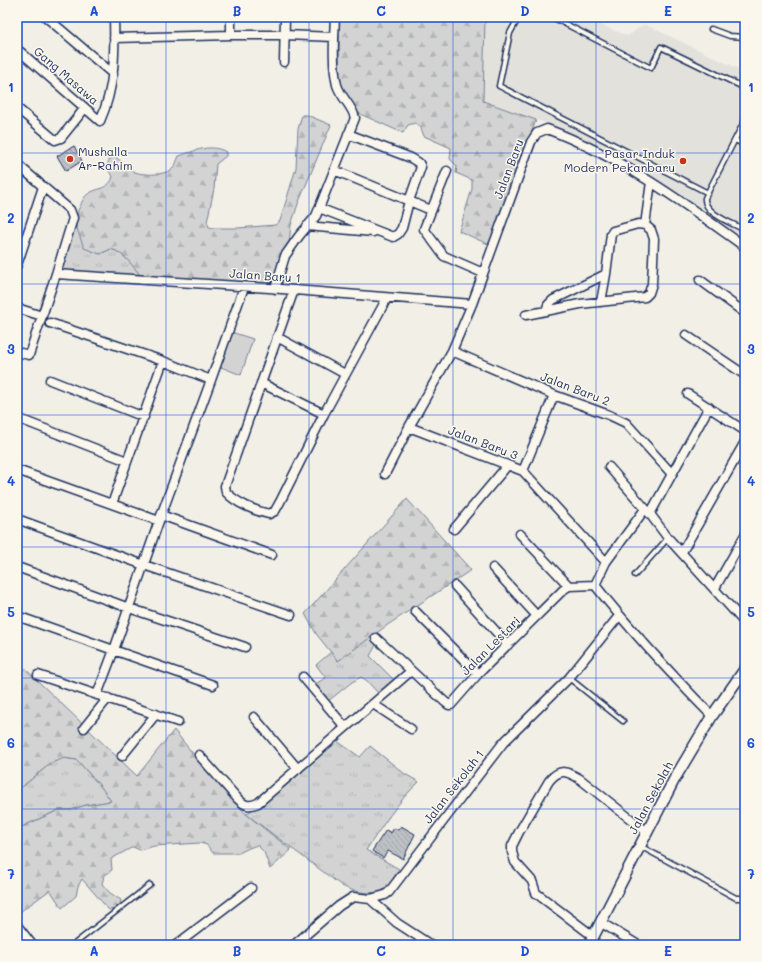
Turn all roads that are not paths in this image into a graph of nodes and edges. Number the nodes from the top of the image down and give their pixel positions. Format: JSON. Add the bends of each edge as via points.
{"nodes":[{"id":1,"x":46,"y":17,"type":"edge"},
{"id":2,"x":114,"y":17,"type":"edge"},
{"id":3,"x":230,"y":17,"type":"edge"},
{"id":4,"x":285,"y":17,"type":"edge"},
{"id":5,"x":335,"y":17,"type":"edge"},
{"id":6,"x":519,"y":17,"type":"edge"},
{"id":7,"x":552,"y":17,"type":"edge"},
{"id":8,"x":711,"y":29,"type":"dead end"},
{"id":9,"x":231,"y":35,"type":"junction"},
{"id":10,"x":285,"y":35,"type":"junction"},
{"id":11,"x":334,"y":36,"type":"junction"},
{"id":12,"x":745,"y":37,"type":"edge"},
{"id":13,"x":114,"y":38,"type":"junction"},
{"id":14,"x":17,"y":49,"type":"edge"},
{"id":15,"x":284,"y":62,"type":"dead end"},
{"id":16,"x":113,"y":74,"type":"junction"},
{"id":17,"x":745,"y":88,"type":"edge"},
{"id":18,"x":17,"y":108,"type":"edge"},
{"id":19,"x":85,"y":108,"type":"junction"},
{"id":20,"x":745,"y":120,"type":"edge"},
{"id":21,"x":348,"y":134,"type":"junction"},
{"id":22,"x":735,"y":140,"type":"junction"},
{"id":23,"x":745,"y":145,"type":"edge"},
{"id":24,"x":17,"y":164,"type":"edge"},
{"id":25,"x":334,"y":170,"type":"junction"},
{"id":26,"x":447,"y":171,"type":"dead end"},
{"id":27,"x":651,"y":182,"type":"junction"},
{"id":28,"x":44,"y":187,"type":"junction"},
{"id":29,"x":708,"y":193,"type":"junction"},
{"id":30,"x":409,"y":201,"type":"junction"},
{"id":31,"x":319,"y":208,"type":"junction"},
{"id":32,"x":431,"y":210,"type":"junction"},
{"id":33,"x":307,"y":226,"type":"junction"},
{"id":34,"x":645,"y":226,"type":"junction"},
{"id":35,"x":745,"y":230,"type":"edge"},
{"id":36,"x":382,"y":233,"type":"junction"},
{"id":37,"x":745,"y":247,"type":"edge"},
{"id":38,"x":17,"y":265,"type":"edge"},
{"id":39,"x":483,"y":273,"type":"junction"},
{"id":40,"x":56,"y":274,"type":"junction"},
{"id":41,"x":606,"y":274,"type":"junction"},
{"id":42,"x":700,"y":280,"type":"dead end"},
{"id":43,"x":244,"y":287,"type":"junction"},
{"id":44,"x":275,"y":289,"type":"junction"},
{"id":45,"x":294,"y":290,"type":"junction"},
{"id":46,"x":387,"y":298,"type":"junction"},
{"id":47,"x":600,"y":302,"type":"junction"},
{"id":48,"x":472,"y":304,"type":"junction"},
{"id":49,"x":17,"y":308,"type":"edge"},
{"id":50,"x":546,"y":311,"type":"junction"},
{"id":51,"x":745,"y":313,"type":"edge"},
{"id":52,"x":526,"y":315,"type":"dead end"},
{"id":53,"x":42,"y":316,"type":"junction"},
{"id":54,"x":50,"y":323,"type":"dead end"},
{"id":55,"x":686,"y":335,"type":"dead end"},
{"id":56,"x":277,"y":337,"type":"junction"},
{"id":57,"x":452,"y":351,"type":"junction"},
{"id":58,"x":17,"y":352,"type":"edge"},
{"id":59,"x":163,"y":361,"type":"junction"},
{"id":60,"x":346,"y":374,"type":"junction"},
{"id":61,"x":745,"y":375,"type":"edge"},
{"id":62,"x":50,"y":380,"type":"dead end"},
{"id":63,"x":210,"y":380,"type":"junction"},
{"id":64,"x":261,"y":383,"type":"junction"},
{"id":65,"x":688,"y":394,"type":"dead end"},
{"id":66,"x":554,"y":395,"type":"junction"},
{"id":67,"x":709,"y":407,"type":"junction"},
{"id":68,"x":324,"y":414,"type":"junction"},
{"id":69,"x":144,"y":417,"type":"junction"},
{"id":70,"x":17,"y":418,"type":"edge"},
{"id":71,"x":409,"y":427,"type":"junction"},
{"id":72,"x":745,"y":431,"type":"edge"},
{"id":73,"x":745,"y":442,"type":"edge"},
{"id":74,"x":127,"y":461,"type":"junction"},
{"id":75,"x":507,"y":466,"type":"junction"},
{"id":76,"x":608,"y":467,"type":"dead end"},
{"id":77,"x":17,"y":470,"type":"edge"},
{"id":78,"x":523,"y":471,"type":"junction"},
{"id":79,"x":385,"y":474,"type":"dead end"},
{"id":80,"x":672,"y":474,"type":"junction"},
{"id":81,"x":112,"y":504,"type":"junction"},
{"id":82,"x":647,"y":512,"type":"junction"},
{"id":83,"x":160,"y":518,"type":"junction"},
{"id":84,"x":17,"y":519,"type":"edge"},
{"id":85,"x":454,"y":529,"type":"dead end"},
{"id":86,"x":520,"y":534,"type":"dead end"},
{"id":87,"x":745,"y":535,"type":"edge"},
{"id":88,"x":668,"y":538,"type":"junction"},
{"id":89,"x":682,"y":552,"type":"junction"},
{"id":90,"x":272,"y":555,"type":"dead end"},
{"id":91,"x":606,"y":562,"type":"junction"},
{"id":92,"x":144,"y":565,"type":"junction"},
{"id":93,"x":17,"y":567,"type":"edge"},
{"id":94,"x":493,"y":568,"type":"dead end"},
{"id":95,"x":635,"y":575,"type":"dead end"},
{"id":96,"x":595,"y":585,"type":"junction"},
{"id":97,"x":455,"y":586,"type":"dead end"},
{"id":98,"x":569,"y":586,"type":"junction"},
{"id":99,"x":714,"y":588,"type":"junction"},
{"id":100,"x":129,"y":608,"type":"junction"},
{"id":101,"x":415,"y":611,"type":"dead end"},
{"id":102,"x":291,"y":615,"type":"dead end"},
{"id":103,"x":17,"y":616,"type":"edge"},
{"id":104,"x":537,"y":616,"type":"junction"},
{"id":105,"x":619,"y":616,"type":"junction"},
{"id":106,"x":745,"y":623,"type":"edge"},
{"id":107,"x":376,"y":638,"type":"dead end"},
{"id":108,"x":508,"y":645,"type":"junction"},
{"id":109,"x":245,"y":647,"type":"dead end"},
{"id":110,"x":114,"y":650,"type":"junction"},
{"id":111,"x":745,"y":669,"type":"edge"},
{"id":112,"x":411,"y":671,"type":"junction"},
{"id":113,"x":478,"y":674,"type":"junction"},
{"id":114,"x":38,"y":675,"type":"dead end"},
{"id":115,"x":303,"y":677,"type":"dead end"},
{"id":116,"x":569,"y":678,"type":"junction"},
{"id":117,"x":213,"y":685,"type":"dead end"},
{"id":118,"x":97,"y":694,"type":"junction"},
{"id":119,"x":108,"y":698,"type":"junction"},
{"id":120,"x":373,"y":704,"type":"junction"},
{"id":121,"x":156,"y":714,"type":"junction"},
{"id":122,"x":254,"y":716,"type":"dead end"},
{"id":123,"x":712,"y":716,"type":"junction"},
{"id":124,"x":623,"y":721,"type":"dead end"},
{"id":125,"x":178,"y":722,"type":"dead end"},
{"id":126,"x":345,"y":727,"type":"junction"},
{"id":127,"x":84,"y":728,"type":"dead end"},
{"id":128,"x":411,"y":729,"type":"dead end"},
{"id":129,"x":199,"y":755,"type":"dead end"},
{"id":130,"x":122,"y":756,"type":"dead end"},
{"id":131,"x":298,"y":769,"type":"junction"},
{"id":132,"x":647,"y":832,"type":"junction"},
{"id":133,"x":640,"y":846,"type":"junction"},
{"id":134,"x":150,"y":885,"type":"dead end"},
{"id":135,"x":251,"y":888,"type":"dead end"},
{"id":136,"x":745,"y":898,"type":"edge"},
{"id":137,"x":370,"y":899,"type":"junction"},
{"id":138,"x":600,"y":922,"type":"junction"},
{"id":139,"x":17,"y":927,"type":"edge"},
{"id":140,"x":593,"y":936,"type":"junction"},
{"id":141,"x":31,"y":945,"type":"edge"},
{"id":142,"x":73,"y":945,"type":"edge"},
{"id":143,"x":176,"y":945,"type":"edge"},
{"id":144,"x":294,"y":945,"type":"edge"},
{"id":145,"x":431,"y":945,"type":"edge"},
{"id":146,"x":589,"y":945,"type":"edge"},
{"id":147,"x":638,"y":945,"type":"edge"}],
"edges":[{"from":1,"to":16,"type":"street"},
{"from":2,"to":13,"type":"street"},
{"from":3,"to":9,"type":"street"},
{"from":4,"to":10,"type":"street"},
{"from":5,"to":11,"type":"street"},
{"from":6,"to":29,"type":"lane","via":[[509,37],[499,86]]},
{"from":7,"to":17,"type":"lane","via":[[651,68],[661,48]]},
{"from":8,"to":12,"type":"lane","via":[[730,36]]},
{"from":9,"to":10,"type":"street"},
{"from":9,"to":13,"type":"street"},
{"from":10,"to":11,"type":"street"},
{"from":10,"to":15,"type":"street"},
{"from":11,"to":21,"type":"street","via":[[337,86],[344,100],[353,109],[355,118]]},
{"from":13,"to":16,"type":"street"},
{"from":14,"to":19,"type":"street","name":"Gang Masawa"},
{"from":16,"to":19,"type":"street","name":"Gang Masawa","via":[[110,94],[100,121]]},
{"from":18,"to":19,"type":"street","via":[[55,140],[61,138]]},
{"from":20,"to":22,"type":"lane"},
{"from":21,"to":25,"type":"street"},
{"from":21,"to":30,"type":"street","via":[[418,163],[421,167],[420,172]]},
{"from":22,"to":23,"type":"lane"},
{"from":22,"to":29,"type":"lane"},
{"from":24,"to":28,"type":"street"},
{"from":25,"to":30,"type":"street"},
{"from":25,"to":31,"type":"street"},
{"from":26,"to":32,"type":"street"},
{"from":27,"to":34,"type":"street"},
{"from":27,"to":37,"type":"street","name":"Jalan Baru","via":[[682,201]]},
{"from":27,"to":39,"type":"street","name":"Jalan Baru","via":[[562,134],[547,129],[537,133],[531,142]]},
{"from":28,"to":38,"type":"street"},
{"from":28,"to":40,"type":"street","via":[[70,210],[73,218]]},
{"from":29,"to":35,"type":"lane","via":[[705,202],[708,209]]},
{"from":30,"to":32,"type":"street"},
{"from":30,"to":36,"type":"street","via":[[398,234],[393,237]]},
{"from":31,"to":33,"type":"street"},
{"from":31,"to":36,"type":"street"},
{"from":32,"to":39,"type":"street","via":[[424,229],[444,256]]},
{"from":33,"to":36,"type":"street"},
{"from":33,"to":44,"type":"street","via":[[285,256]]},
{"from":34,"to":41,"type":"street","via":[[638,224],[613,231]]},
{"from":34,"to":47,"type":"street","via":[[651,230],[654,240],[649,293],[645,297]]},
{"from":39,"to":48,"type":"street","name":"Jalan Baru"},
{"from":40,"to":43,"type":"street","name":"Jalan Baru 1"},
{"from":40,"to":53,"type":"street"},
{"from":41,"to":47,"type":"street"},
{"from":41,"to":50,"type":"street","via":[[552,300]]},
{"from":42,"to":51,"type":"street"},
{"from":43,"to":44,"type":"street","name":"Jalan Baru 1"},
{"from":43,"to":63,"type":"street"},
{"from":44,"to":45,"type":"street","name":"Jalan Baru 1"},
{"from":45,"to":46,"type":"street","name":"Jalan Baru 1"},
{"from":45,"to":56,"type":"street"},
{"from":46,"to":48,"type":"street","name":"Jalan Baru 1"},
{"from":46,"to":60,"type":"street"},
{"from":47,"to":50,"type":"street"},
{"from":48,"to":57,"type":"street","name":"Jalan Baru"},
{"from":49,"to":53,"type":"street"},
{"from":50,"to":52,"type":"street"},
{"from":53,"to":58,"type":"street","via":[[29,355]]},
{"from":54,"to":59,"type":"street"},
{"from":55,"to":61,"type":"street"},
{"from":56,"to":60,"type":"street"},
{"from":56,"to":64,"type":"street"},
{"from":57,"to":66,"type":"street","name":"Jalan Baru 2"},
{"from":57,"to":71,"type":"street","name":"Jalan Baru"},
{"from":59,"to":63,"type":"street"},
{"from":59,"to":69,"type":"street"},
{"from":60,"to":68,"type":"street"},
{"from":62,"to":69,"type":"street"},
{"from":63,"to":83,"type":"street"},
{"from":64,"to":68,"type":"street"},
{"from":64,"to":68,"type":"street","via":[[225,486],[226,492],[237,501],[263,513],[269,514],[274,511]]},
{"from":65,"to":67,"type":"street"},
{"from":66,"to":78,"type":"street"},
{"from":66,"to":80,"type":"street","name":"Jalan Baru 2","via":[[591,407],[626,424]]},
{"from":67,"to":72,"type":"street"},
{"from":67,"to":80,"type":"street"},
{"from":69,"to":74,"type":"street"},
{"from":70,"to":74,"type":"street"},
{"from":71,"to":75,"type":"street","name":"Jalan Baru 3"},
{"from":71,"to":79,"type":"street","name":"Jalan Baru"},
{"from":73,"to":89,"type":"street"},
{"from":74,"to":81,"type":"street"},
{"from":75,"to":78,"type":"street","name":"Jalan Baru 3"},
{"from":75,"to":85,"type":"street"},
{"from":76,"to":82,"type":"street"},
{"from":77,"to":81,"type":"street"},
{"from":78,"to":91,"type":"street","name":"Jalan Baru 3"},
{"from":80,"to":82,"type":"street"},
{"from":81,"to":83,"type":"street"},
{"from":82,"to":88,"type":"street"},
{"from":82,"to":91,"type":"street"},
{"from":83,"to":90,"type":"street"},
{"from":83,"to":92,"type":"street"},
{"from":84,"to":92,"type":"street"},
{"from":86,"to":98,"type":"street"},
{"from":87,"to":99,"type":"street"},
{"from":88,"to":89,"type":"street"},
{"from":88,"to":95,"type":"lane"},
{"from":89,"to":99,"type":"street"},
{"from":91,"to":96,"type":"street"},
{"from":92,"to":100,"type":"street"},
{"from":92,"to":102,"type":"street"},
{"from":93,"to":100,"type":"street"},
{"from":94,"to":104,"type":"street"},
{"from":96,"to":98,"type":"street"},
{"from":96,"to":105,"type":"street"},
{"from":97,"to":108,"type":"street"},
{"from":98,"to":104,"type":"street","name":"Jalan Lestari"},
{"from":99,"to":106,"type":"street"},
{"from":100,"to":109,"type":"street"},
{"from":100,"to":110,"type":"street"},
{"from":101,"to":113,"type":"street"},
{"from":103,"to":110,"type":"street"},
{"from":104,"to":108,"type":"street","name":"Jalan Lestari"},
{"from":105,"to":116,"type":"street","name":"Jalan Sekolah 1"},
{"from":105,"to":123,"type":"street"},
{"from":107,"to":112,"type":"street"},
{"from":108,"to":113,"type":"street","name":"Jalan Lestari"},
{"from":110,"to":117,"type":"street"},
{"from":110,"to":118,"type":"street"},
{"from":111,"to":123,"type":"street","name":"Jalan Sekolah"},
{"from":112,"to":113,"type":"street","name":"Jalan Lestari","via":[[449,705]]},
{"from":112,"to":120,"type":"street"},
{"from":114,"to":118,"type":"street"},
{"from":115,"to":126,"type":"street"},
{"from":116,"to":124,"type":"lane"},
{"from":116,"to":137,"type":"street","name":"Jalan Sekolah 1","via":[[504,743],[389,892]]},
{"from":118,"to":119,"type":"street"},
{"from":119,"to":121,"type":"street"},
{"from":119,"to":127,"type":"street"},
{"from":120,"to":126,"type":"street"},
{"from":120,"to":128,"type":"street"},
{"from":121,"to":125,"type":"street"},
{"from":121,"to":130,"type":"street"},
{"from":122,"to":131,"type":"street"},
{"from":123,"to":132,"type":"street","name":"Jalan Sekolah"},
{"from":126,"to":131,"type":"street"},
{"from":129,"to":131,"type":"street","via":[[238,799],[251,806]]},
{"from":132,"to":133,"type":"street","name":"Jalan Sekolah"},
{"from":132,"to":140,"type":"street","via":[[580,778],[560,772],[549,781],[519,832],[512,852],[515,862],[532,881],[536,893]]},
{"from":133,"to":136,"type":"lane","via":[[736,898]]},
{"from":133,"to":138,"type":"street","name":"Jalan Sekolah"},
{"from":134,"to":142,"type":"lane"},
{"from":135,"to":143,"type":"street"},
{"from":137,"to":144,"type":"street","name":"Jalan Sekolah 1","via":[[353,897]]},
{"from":137,"to":145,"type":"street","via":[[397,923]]},
{"from":138,"to":140,"type":"street","name":"Jalan Sekolah"},
{"from":138,"to":147,"type":"street"},
{"from":139,"to":141,"type":"street"},
{"from":140,"to":146,"type":"street","name":"Jalan Sekolah"}]}
